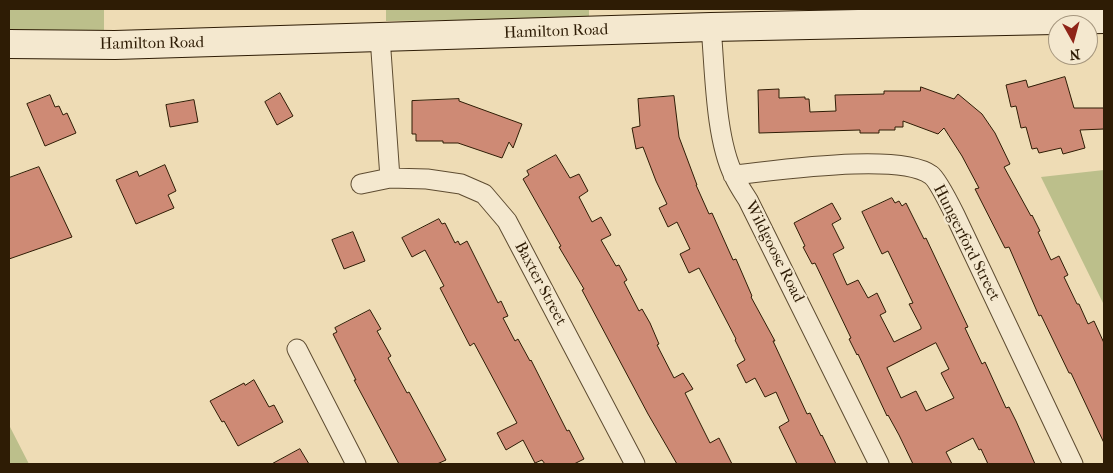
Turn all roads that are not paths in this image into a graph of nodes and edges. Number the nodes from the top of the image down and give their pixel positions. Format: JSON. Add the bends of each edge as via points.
{"nodes":[{"id":1,"x":1104,"y":19,"type":"edge"},
{"id":2,"x":711,"y":27,"type":"junction"},
{"id":3,"x":380,"y":37,"type":"junction"},
{"id":4,"x":9,"y":44,"type":"edge"},
{"id":5,"x":734,"y":175,"type":"junction"},
{"id":6,"x":390,"y":178,"type":"junction"},
{"id":7,"x":361,"y":184,"type":"dead end"},
{"id":8,"x":297,"y":349,"type":"dead end"},
{"id":9,"x":356,"y":464,"type":"edge"},
{"id":10,"x":635,"y":464,"type":"edge"},
{"id":11,"x":879,"y":464,"type":"edge"},
{"id":12,"x":1073,"y":464,"type":"edge"}],
"edges":[{"from":1,"to":2,"type":"main road","name":"Hamilton Road"},
{"from":2,"to":3,"type":"main road","name":"Hamilton Road"},
{"from":2,"to":5,"type":"street","name":"Wildgoose Road","via":[[719,117]]},
{"from":3,"to":4,"type":"main road","name":"Hamilton Road","via":[[105,45]]},
{"from":3,"to":6,"type":"street"},
{"from":5,"to":11,"type":"street","name":"Wildgoose Road"},
{"from":5,"to":12,"type":"street","name":"Hungerford Street","via":[[884,164],[909,167],[932,176],[955,215]]},
{"from":6,"to":7,"type":"street","name":"Baxter Street"},
{"from":6,"to":10,"type":"street","name":"Baxter Street","via":[[461,184],[484,194],[496,208],[507,221]]},
{"from":8,"to":9,"type":"street"}]}
